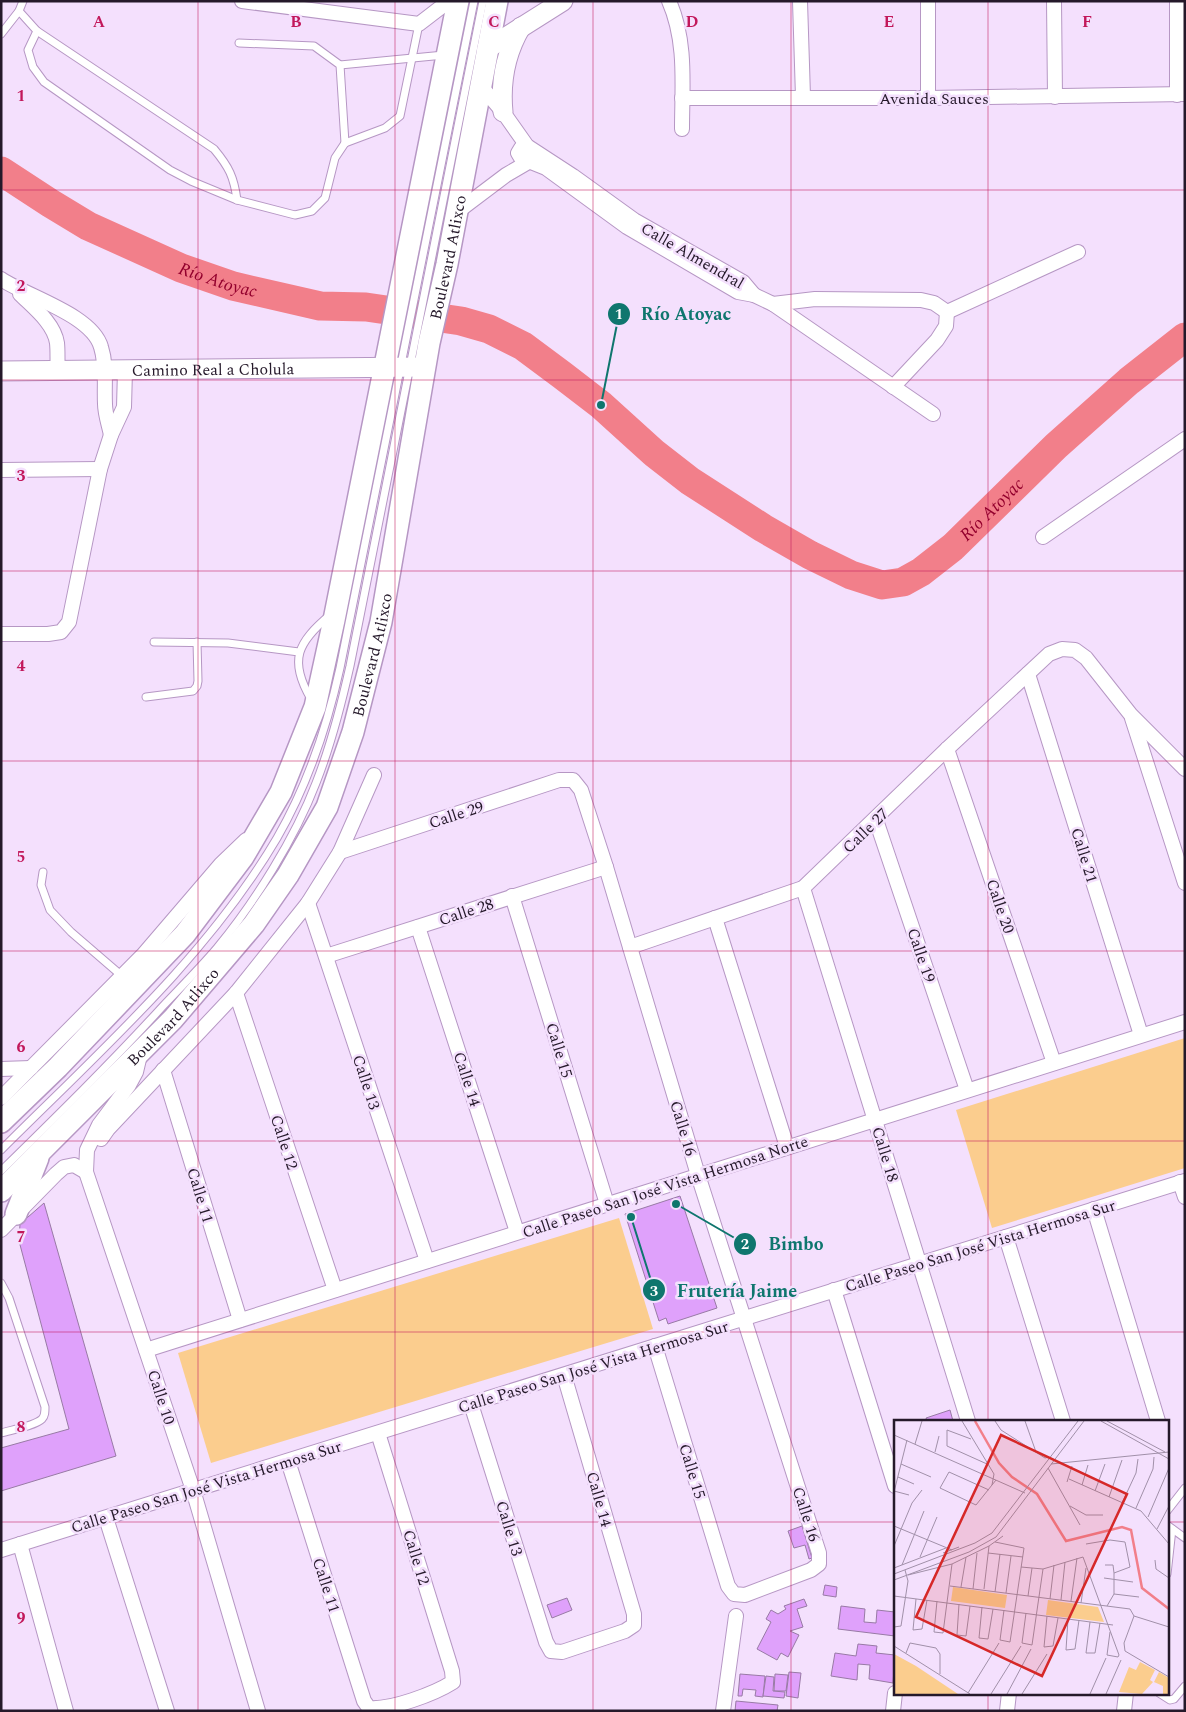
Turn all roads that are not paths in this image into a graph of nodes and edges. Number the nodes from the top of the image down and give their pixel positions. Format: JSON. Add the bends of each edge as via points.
{"nodes":[{"id":1,"x":23,"y":1,"type":"edge"},
{"id":2,"x":242,"y":1,"type":"edge"},
{"id":3,"x":327,"y":1,"type":"edge"},
{"id":4,"x":449,"y":1,"type":"edge"},
{"id":5,"x":458,"y":1,"type":"edge"},
{"id":6,"x":474,"y":1,"type":"edge"},
{"id":7,"x":483,"y":1,"type":"edge"},
{"id":8,"x":497,"y":1,"type":"edge"},
{"id":9,"x":563,"y":1,"type":"edge"},
{"id":10,"x":669,"y":1,"type":"edge"},
{"id":11,"x":800,"y":1,"type":"edge"},
{"id":12,"x":928,"y":1,"type":"edge"},
{"id":13,"x":1054,"y":1,"type":"edge"},
{"id":14,"x":1177,"y":1,"type":"edge"},
{"id":15,"x":20,"y":10,"type":"junction"},
{"id":16,"x":340,"y":15,"type":"junction"},
{"id":17,"x":419,"y":24,"type":"junction"},
{"id":18,"x":521,"y":27,"type":"junction"},
{"id":19,"x":37,"y":31,"type":"junction"},
{"id":20,"x":1,"y":34,"type":"edge"},
{"id":21,"x":239,"y":42,"type":"dead end"},
{"id":22,"x":487,"y":49,"type":"junction"},
{"id":23,"x":448,"y":55,"type":"junction"},
{"id":24,"x":413,"y":57,"type":"junction"},
{"id":25,"x":340,"y":65,"type":"junction"},
{"id":26,"x":480,"y":85,"type":"junction"},
{"id":27,"x":1181,"y":95,"type":"edge"},
{"id":28,"x":1055,"y":97,"type":"junction"},
{"id":29,"x":682,"y":98,"type":"junction"},
{"id":30,"x":803,"y":98,"type":"junction"},
{"id":31,"x":928,"y":98,"type":"junction"},
{"id":32,"x":503,"y":112,"type":"junction"},
{"id":33,"x":682,"y":129,"type":"dead end"},
{"id":34,"x":345,"y":143,"type":"junction"},
{"id":35,"x":527,"y":146,"type":"junction"},
{"id":36,"x":530,"y":162,"type":"junction"},
{"id":37,"x":237,"y":200,"type":"junction"},
{"id":38,"x":457,"y":212,"type":"junction"},
{"id":39,"x":1078,"y":252,"type":"dead end"},
{"id":40,"x":412,"y":263,"type":"junction"},
{"id":41,"x":438,"y":264,"type":"junction"},
{"id":42,"x":1,"y":279,"type":"edge"},
{"id":43,"x":14,"y":288,"type":"junction"},
{"id":44,"x":754,"y":295,"type":"junction"},
{"id":45,"x":773,"y":304,"type":"junction"},
{"id":46,"x":946,"y":312,"type":"junction"},
{"id":47,"x":405,"y":367,"type":"junction"},
{"id":48,"x":58,"y":370,"type":"junction"},
{"id":49,"x":105,"y":370,"type":"junction"},
{"id":50,"x":125,"y":370,"type":"junction"},
{"id":51,"x":1,"y":371,"type":"edge"},
{"id":52,"x":893,"y":388,"type":"junction"},
{"id":53,"x":933,"y":414,"type":"dead end"},
{"id":54,"x":111,"y":434,"type":"junction"},
{"id":55,"x":1185,"y":439,"type":"edge"},
{"id":56,"x":100,"y":469,"type":"junction"},
{"id":57,"x":1,"y":470,"type":"edge"},
{"id":58,"x":1043,"y":537,"type":"dead end"},
{"id":59,"x":336,"y":610,"type":"junction"},
{"id":60,"x":1,"y":634,"type":"edge"},
{"id":61,"x":154,"y":642,"type":"dead end"},
{"id":62,"x":197,"y":642,"type":"junction"},
{"id":63,"x":299,"y":652,"type":"junction"},
{"id":64,"x":1028,"y":674,"type":"junction"},
{"id":65,"x":146,"y":697,"type":"dead end"},
{"id":66,"x":315,"y":707,"type":"junction"},
{"id":67,"x":1131,"y":715,"type":"junction"},
{"id":68,"x":948,"y":749,"type":"junction"},
{"id":69,"x":1185,"y":769,"type":"edge"},
{"id":70,"x":374,"y":775,"type":"dead end"},
{"id":71,"x":573,"y":780,"type":"joint"},
{"id":72,"x":876,"y":820,"type":"junction"},
{"id":73,"x":263,"y":825,"type":"junction"},
{"id":74,"x":340,"y":852,"type":"junction"},
{"id":75,"x":606,"y":866,"type":"junction"},
{"id":76,"x":43,"y":872,"type":"dead end"},
{"id":77,"x":1185,"y":883,"type":"edge"},
{"id":78,"x":803,"y":888,"type":"junction"},
{"id":79,"x":512,"y":896,"type":"junction"},
{"id":80,"x":308,"y":903,"type":"junction"},
{"id":81,"x":715,"y":918,"type":"junction"},
{"id":82,"x":418,"y":926,"type":"junction"},
{"id":83,"x":630,"y":947,"type":"junction"},
{"id":84,"x":326,"y":956,"type":"junction"},
{"id":85,"x":122,"y":976,"type":"junction"},
{"id":86,"x":236,"y":993,"type":"junction"},
{"id":87,"x":1185,"y":1022,"type":"edge"},
{"id":88,"x":1141,"y":1035,"type":"junction"},
{"id":89,"x":141,"y":1052,"type":"junction"},
{"id":90,"x":1054,"y":1063,"type":"junction"},
{"id":91,"x":31,"y":1068,"type":"junction"},
{"id":92,"x":1,"y":1069,"type":"edge"},
{"id":93,"x":163,"y":1070,"type":"junction"},
{"id":94,"x":967,"y":1090,"type":"junction"},
{"id":95,"x":1,"y":1098,"type":"edge"},
{"id":96,"x":876,"y":1119,"type":"junction"},
{"id":97,"x":1,"y":1122,"type":"edge"},
{"id":98,"x":787,"y":1147,"type":"junction"},
{"id":99,"x":1,"y":1150,"type":"edge"},
{"id":100,"x":40,"y":1151,"type":"junction"},
{"id":101,"x":1,"y":1171,"type":"edge"},
{"id":102,"x":86,"y":1172,"type":"junction"},
{"id":103,"x":698,"y":1175,"type":"junction"},
{"id":104,"x":1182,"y":1182,"type":"edge"},
{"id":105,"x":1,"y":1191,"type":"edge"},
{"id":106,"x":1185,"y":1197,"type":"edge"},
{"id":107,"x":607,"y":1204,"type":"junction"},
{"id":108,"x":1094,"y":1209,"type":"junction"},
{"id":109,"x":16,"y":1214,"type":"junction"},
{"id":110,"x":1,"y":1230,"type":"edge"},
{"id":111,"x":517,"y":1232,"type":"junction"},
{"id":112,"x":1006,"y":1237,"type":"junction"},
{"id":113,"x":427,"y":1261,"type":"junction"},
{"id":114,"x":920,"y":1263,"type":"junction"},
{"id":115,"x":1,"y":1283,"type":"edge"},
{"id":116,"x":335,"y":1290,"type":"junction"},
{"id":117,"x":834,"y":1290,"type":"junction"},
{"id":118,"x":743,"y":1319,"type":"junction"},
{"id":119,"x":240,"y":1320,"type":"junction"},
{"id":120,"x":655,"y":1346,"type":"junction"},
{"id":121,"x":146,"y":1350,"type":"junction"},
{"id":122,"x":564,"y":1375,"type":"junction"},
{"id":123,"x":471,"y":1404,"type":"junction"},
{"id":124,"x":968,"y":1420,"type":"edge"},
{"id":125,"x":1063,"y":1420,"type":"edge"},
{"id":126,"x":1158,"y":1420,"type":"edge"},
{"id":127,"x":1,"y":1433,"type":"edge"},
{"id":128,"x":378,"y":1433,"type":"junction"},
{"id":129,"x":288,"y":1461,"type":"junction"},
{"id":130,"x":894,"y":1483,"type":"edge"},
{"id":131,"x":1185,"y":1488,"type":"edge"},
{"id":132,"x":193,"y":1490,"type":"junction"},
{"id":133,"x":1168,"y":1510,"type":"edge"},
{"id":134,"x":106,"y":1518,"type":"junction"},
{"id":135,"x":1170,"y":1527,"type":"edge"},
{"id":136,"x":1185,"y":1538,"type":"edge"},
{"id":137,"x":20,"y":1544,"type":"junction"},
{"id":138,"x":1,"y":1550,"type":"edge"},
{"id":139,"x":1168,"y":1558,"type":"edge"},
{"id":140,"x":734,"y":1594,"type":"joint"},
{"id":141,"x":736,"y":1616,"type":"dead end"},
{"id":142,"x":552,"y":1651,"type":"joint"},
{"id":143,"x":1185,"y":1686,"type":"edge"},
{"id":144,"x":895,"y":1694,"type":"edge"},
{"id":145,"x":1009,"y":1694,"type":"edge"},
{"id":146,"x":1126,"y":1694,"type":"edge"},
{"id":147,"x":1161,"y":1694,"type":"edge"},
{"id":148,"x":411,"y":1706,"type":"edge"},
{"id":149,"x":66,"y":1711,"type":"edge"},
{"id":150,"x":167,"y":1711,"type":"edge"},
{"id":151,"x":258,"y":1711,"type":"edge"},
{"id":152,"x":724,"y":1711,"type":"edge"},
{"id":153,"x":893,"y":1711,"type":"edge"},
{"id":154,"x":1007,"y":1711,"type":"edge"},
{"id":155,"x":1124,"y":1711,"type":"edge"}],
"edges":[{"from":1,"to":15,"type":"lane"},
{"from":2,"to":16,"type":"street"},
{"from":3,"to":16,"type":"street"},
{"from":4,"to":17,"type":"street"},
{"from":5,"to":23,"type":"main road","name":"Boulevard Atlixco"},
{"from":6,"to":40,"type":"lane"},
{"from":7,"to":41,"type":"lane"},
{"from":8,"to":22,"type":"main road","name":"Boulevard Atlixco"},
{"from":9,"to":18,"type":"main road"},
{"from":10,"to":29,"type":"street","via":[[681,42]]},
{"from":11,"to":30,"type":"street"},
{"from":12,"to":31,"type":"street"},
{"from":13,"to":28,"type":"street"},
{"from":14,"to":27,"type":"street"},
{"from":15,"to":19,"type":"lane"},
{"from":15,"to":20,"type":"lane"},
{"from":16,"to":17,"type":"street"},
{"from":17,"to":24,"type":"lane"},
{"from":18,"to":22,"type":"main road"},
{"from":18,"to":32,"type":"main road","via":[[504,67]]},
{"from":19,"to":37,"type":"lane","via":[[214,149],[228,165],[235,182]]},
{"from":19,"to":37,"type":"lane","via":[[28,50],[33,67],[44,82],[170,170]]},
{"from":21,"to":25,"type":"lane","via":[[314,46]]},
{"from":22,"to":26,"type":"main road","name":"Boulevard Atlixco"},
{"from":23,"to":24,"type":"lane"},
{"from":23,"to":40,"type":"main road","name":"Boulevard Atlixco"},
{"from":24,"to":25,"type":"lane"},
{"from":24,"to":34,"type":"lane","via":[[400,116],[385,128]]},
{"from":25,"to":34,"type":"lane"},
{"from":26,"to":32,"type":"street","name":"Calle Almendral"},
{"from":26,"to":38,"type":"main road","name":"Boulevard Atlixco"},
{"from":27,"to":28,"type":"street","name":"Avenida Sauces"},
{"from":28,"to":31,"type":"street","name":"Avenida Sauces"},
{"from":29,"to":30,"type":"street","name":"Avenida Sauces"},
{"from":29,"to":33,"type":"street"},
{"from":30,"to":31,"type":"street","name":"Avenida Sauces"},
{"from":32,"to":35,"type":"street","name":"Calle Almendral"},
{"from":34,"to":37,"type":"lane","via":[[335,158],[325,198],[312,211],[295,215]]},
{"from":35,"to":36,"type":"street","via":[[518,153]]},
{"from":35,"to":44,"type":"street","name":"Calle Almendral","via":[[634,220],[743,282]]},
{"from":36,"to":38,"type":"street","via":[[506,175]]},
{"from":36,"to":44,"type":"street","name":"Calle Almendral","via":[[546,168],[644,238],[738,292]]},
{"from":38,"to":41,"type":"main road","name":"Boulevard Atlixco"},
{"from":39,"to":46,"type":"street"},
{"from":40,"to":47,"type":"main road","name":"Boulevard Atlixco","via":[[398,339]]},
{"from":41,"to":47,"type":"main road","name":"Boulevard Atlixco","via":[[421,344]]},
{"from":42,"to":43,"type":"street"},
{"from":43,"to":48,"type":"street","via":[[51,328],[57,344]]},
{"from":43,"to":49,"type":"street","via":[[86,324],[101,347]]},
{"from":44,"to":45,"type":"street"},
{"from":45,"to":46,"type":"street","via":[[815,299],[921,300],[934,303]]},
{"from":45,"to":52,"type":"street"},
{"from":46,"to":52,"type":"street","via":[[946,326],[937,340]]},
{"from":47,"to":50,"type":"main road","name":"Camino Real a Cholula"},
{"from":47,"to":59,"type":"main road","name":"Boulevard Atlixco"},
{"from":47,"to":89,"type":"main road","name":"Boulevard Atlixco","via":[[381,622],[353,732],[327,807],[288,875],[254,924],[193,997]]},
{"from":47,"to":99,"type":"lane","via":[[335,689],[315,754],[293,806],[256,872],[207,937],[122,1029]]},
{"from":47,"to":101,"type":"lane","via":[[340,710],[316,784],[301,816],[269,874],[217,948]]},
{"from":48,"to":49,"type":"main road","name":"Camino Real a Cholula"},
{"from":48,"to":51,"type":"main road","name":"Camino Real a Cholula"},
{"from":49,"to":50,"type":"main road","name":"Camino Real a Cholula"},
{"from":49,"to":54,"type":"street","via":[[105,405]]},
{"from":50,"to":54,"type":"street","via":[[124,407]]},
{"from":52,"to":53,"type":"street"},
{"from":54,"to":56,"type":"street"},
{"from":55,"to":58,"type":"street"},
{"from":56,"to":57,"type":"street"},
{"from":56,"to":60,"type":"street","via":[[69,622],[61,632]]},
{"from":59,"to":63,"type":"lane","via":[[306,638]]},
{"from":59,"to":66,"type":"main road","name":"Boulevard Atlixco"},
{"from":61,"to":62,"type":"lane"},
{"from":62,"to":63,"type":"lane"},
{"from":62,"to":65,"type":"lane","via":[[198,680],[193,691]]},
{"from":63,"to":66,"type":"lane","via":[[299,673]]},
{"from":64,"to":67,"type":"street","name":"Calle 27","via":[[1050,654],[1062,649],[1075,650],[1086,658]]},
{"from":64,"to":68,"type":"street","name":"Calle 27"},
{"from":64,"to":88,"type":"street","name":"Calle 21"},
{"from":66,"to":73,"type":"main road","name":"Boulevard Atlixco","via":[[281,792]]},
{"from":67,"to":69,"type":"street"},
{"from":67,"to":77,"type":"street"},
{"from":68,"to":72,"type":"street","name":"Calle 27"},
{"from":68,"to":90,"type":"street","name":"Calle 20"},
{"from":70,"to":74,"type":"street"},
{"from":71,"to":74,"type":"street","name":"Calle 29","via":[[559,780]]},
{"from":71,"to":75,"type":"street","name":"Calle 16","via":[[581,790]]},
{"from":72,"to":78,"type":"street","name":"Calle 27"},
{"from":72,"to":94,"type":"street","name":"Calle 19"},
{"from":73,"to":85,"type":"street","via":[[221,864]]},
{"from":73,"to":97,"type":"main road","name":"Boulevard Atlixco","via":[[185,934]]},
{"from":74,"to":80,"type":"street"},
{"from":75,"to":79,"type":"street","name":"Calle 28"},
{"from":75,"to":83,"type":"street","name":"Calle 16"},
{"from":76,"to":85,"type":"lane","via":[[41,885],[50,910]]},
{"from":78,"to":81,"type":"street","name":"Calle 27"},
{"from":78,"to":96,"type":"street","name":"Calle 18"},
{"from":79,"to":82,"type":"street","name":"Calle 28"},
{"from":79,"to":107,"type":"street","name":"Calle 15"},
{"from":80,"to":84,"type":"street","name":"Calle 13"},
{"from":80,"to":86,"type":"street"},
{"from":81,"to":83,"type":"street","name":"Calle 27"},
{"from":81,"to":98,"type":"street"},
{"from":82,"to":84,"type":"street","name":"Calle 28"},
{"from":82,"to":111,"type":"street","name":"Calle 14"},
{"from":83,"to":103,"type":"street","name":"Calle 16"},
{"from":84,"to":113,"type":"street","name":"Calle 13"},
{"from":85,"to":91,"type":"street"},
{"from":86,"to":93,"type":"street"},
{"from":86,"to":116,"type":"street","name":"Calle 12"},
{"from":87,"to":88,"type":"street","name":"Calle Paseo San José Vista Hermosa Norte"},
{"from":88,"to":90,"type":"street","name":"Calle Paseo San José Vista Hermosa Norte"},
{"from":89,"to":100,"type":"main road","name":"Boulevard Atlixco"},
{"from":89,"to":102,"type":"street","via":[[129,1085],[99,1125],[87,1150]]},
{"from":90,"to":94,"type":"street","name":"Calle Paseo San José Vista Hermosa Norte"},
{"from":91,"to":92,"type":"street"},
{"from":91,"to":95,"type":"street"},
{"from":93,"to":102,"type":"street","via":[[108,1129]]},
{"from":93,"to":119,"type":"street","name":"Calle 11"},
{"from":94,"to":96,"type":"street","name":"Calle Paseo San José Vista Hermosa Norte"},
{"from":96,"to":98,"type":"street","name":"Calle Paseo San José Vista Hermosa Norte"},
{"from":96,"to":114,"type":"street","name":"Calle 18"},
{"from":98,"to":103,"type":"street","name":"Calle Paseo San José Vista Hermosa Norte"},
{"from":100,"to":105,"type":"main road","name":"Boulevard Atlixco"},
{"from":100,"to":109,"type":"main road"},
{"from":102,"to":109,"type":"street","via":[[74,1165],[64,1168]]},
{"from":102,"to":121,"type":"street","name":"Calle 10"},
{"from":103,"to":107,"type":"street","name":"Calle Paseo San José Vista Hermosa Norte"},
{"from":103,"to":118,"type":"street","name":"Calle 16"},
{"from":104,"to":106,"type":"street"},
{"from":104,"to":108,"type":"street","name":"Calle Paseo San José Vista Hermosa Sur"},
{"from":107,"to":111,"type":"street","name":"Calle Paseo San José Vista Hermosa Norte"},
{"from":108,"to":112,"type":"street","name":"Calle Paseo San José Vista Hermosa Sur"},
{"from":108,"to":126,"type":"street"},
{"from":109,"to":110,"type":"street"},
{"from":111,"to":113,"type":"street","name":"Calle Paseo San José Vista Hermosa Norte"},
{"from":112,"to":114,"type":"street","name":"Calle Paseo San José Vista Hermosa Sur"},
{"from":112,"to":125,"type":"street"},
{"from":113,"to":116,"type":"street","name":"Calle Paseo San José Vista Hermosa Norte"},
{"from":114,"to":117,"type":"street","name":"Calle Paseo San José Vista Hermosa Sur"},
{"from":114,"to":124,"type":"street","name":"Calle 18"},
{"from":115,"to":127,"type":"lane","via":[[9,1298],[45,1414],[36,1422]]},
{"from":116,"to":119,"type":"street","name":"Calle Paseo San José Vista Hermosa Norte"},
{"from":117,"to":118,"type":"street","name":"Calle Paseo San José Vista Hermosa Sur"},
{"from":117,"to":130,"type":"street"},
{"from":118,"to":120,"type":"street","name":"Calle Paseo San José Vista Hermosa Sur"},
{"from":118,"to":140,"type":"street","name":"Calle 16","via":[[819,1553],[819,1564],[745,1595]]},
{"from":119,"to":121,"type":"street","name":"Calle Paseo San José Vista Hermosa Norte"},
{"from":120,"to":122,"type":"street","name":"Calle Paseo San José Vista Hermosa Sur"},
{"from":120,"to":140,"type":"street","name":"Calle 15","via":[[728,1586]]},
{"from":121,"to":132,"type":"street","name":"Calle 10"},
{"from":122,"to":123,"type":"street","name":"Calle Paseo San José Vista Hermosa Sur"},
{"from":122,"to":142,"type":"street","name":"Calle 14","via":[[634,1614],[634,1624],[626,1631],[562,1652]]},
{"from":123,"to":128,"type":"street","name":"Calle Paseo San José Vista Hermosa Sur"},
{"from":123,"to":142,"type":"street","name":"Calle 13","via":[[546,1642]]},
{"from":128,"to":129,"type":"street","name":"Calle Paseo San José Vista Hermosa Sur"},
{"from":128,"to":148,"type":"street","name":"Calle 12","via":[[452,1671],[452,1682]]},
{"from":129,"to":132,"type":"street","name":"Calle Paseo San José Vista Hermosa Sur"},
{"from":129,"to":148,"type":"street","name":"Calle 11","via":[[364,1701],[369,1708],[378,1709]]},
{"from":131,"to":133,"type":"lane"},
{"from":132,"to":134,"type":"street","name":"Calle Paseo San José Vista Hermosa Sur"},
{"from":132,"to":151,"type":"street","name":"Calle 10"},
{"from":134,"to":137,"type":"street","name":"Calle Paseo San José Vista Hermosa Sur"},
{"from":134,"to":150,"type":"street"},
{"from":135,"to":136,"type":"lane"},
{"from":135,"to":139,"type":"lane"},
{"from":137,"to":138,"type":"street","name":"Calle Paseo San José Vista Hermosa Sur"},
{"from":137,"to":149,"type":"street"},
{"from":141,"to":152,"type":"street"},
{"from":143,"to":147,"type":"lane","via":[[1174,1699]]},
{"from":144,"to":153,"type":"street"},
{"from":145,"to":154,"type":"street"},
{"from":146,"to":155,"type":"street"}]}
